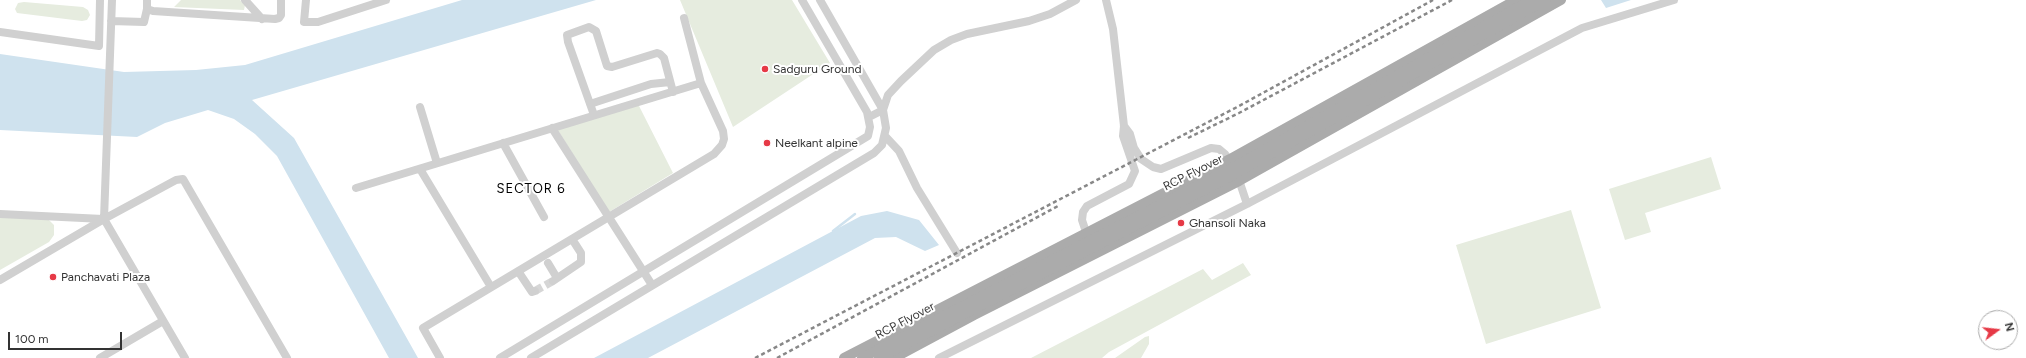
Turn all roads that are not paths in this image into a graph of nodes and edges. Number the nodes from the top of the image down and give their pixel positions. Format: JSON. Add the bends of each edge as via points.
{"nodes":[{"id":1,"x":100,"y":0,"type":"edge"},
{"id":2,"x":112,"y":0,"type":"edge"},
{"id":3,"x":148,"y":0,"type":"edge"},
{"id":4,"x":245,"y":0,"type":"edge"},
{"id":5,"x":281,"y":0,"type":"edge"},
{"id":6,"x":306,"y":0,"type":"edge"},
{"id":7,"x":386,"y":0,"type":"edge"},
{"id":8,"x":802,"y":0,"type":"edge"},
{"id":9,"x":820,"y":0,"type":"edge"},
{"id":10,"x":1076,"y":0,"type":"edge"},
{"id":11,"x":1106,"y":0,"type":"edge"},
{"id":12,"x":1516,"y":0,"type":"edge"},
{"id":13,"x":1531,"y":0,"type":"edge"},
{"id":14,"x":1546,"y":0,"type":"edge"},
{"id":15,"x":1561,"y":0,"type":"edge"},
{"id":16,"x":1674,"y":0,"type":"edge"},
{"id":17,"x":147,"y":9,"type":"junction"},
{"id":18,"x":262,"y":18,"type":"junction"},
{"id":19,"x":684,"y":18,"type":"dead end"},
{"id":20,"x":111,"y":21,"type":"junction"},
{"id":21,"x":0,"y":32,"type":"edge"},
{"id":22,"x":670,"y":82,"type":"junction"},
{"id":23,"x":701,"y":83,"type":"junction"},
{"id":24,"x":673,"y":92,"type":"junction"},
{"id":25,"x":590,"y":104,"type":"junction"},
{"id":26,"x":420,"y":107,"type":"dead end"},
{"id":27,"x":883,"y":110,"type":"junction"},
{"id":28,"x":594,"y":115,"type":"junction"},
{"id":29,"x":869,"y":117,"type":"junction"},
{"id":30,"x":1124,"y":126,"type":"junction"},
{"id":31,"x":552,"y":128,"type":"junction"},
{"id":32,"x":885,"y":136,"type":"junction"},
{"id":33,"x":503,"y":143,"type":"junction"},
{"id":34,"x":1230,"y":159,"type":"junction"},
{"id":35,"x":437,"y":163,"type":"junction"},
{"id":36,"x":420,"y":169,"type":"junction"},
{"id":37,"x":1239,"y":181,"type":"junction"},
{"id":38,"x":356,"y":188,"type":"dead end"},
{"id":39,"x":1247,"y":204,"type":"junction"},
{"id":40,"x":0,"y":214,"type":"edge"},
{"id":41,"x":544,"y":217,"type":"dead end"},
{"id":42,"x":609,"y":217,"type":"junction"},
{"id":43,"x":104,"y":219,"type":"junction"},
{"id":44,"x":1086,"y":234,"type":"junction"},
{"id":45,"x":572,"y":238,"type":"junction"},
{"id":46,"x":957,"y":253,"type":"dead end"},
{"id":47,"x":1095,"y":253,"type":"junction"},
{"id":48,"x":548,"y":263,"type":"dead end"},
{"id":49,"x":518,"y":271,"type":"junction"},
{"id":50,"x":644,"y":272,"type":"junction"},
{"id":51,"x":0,"y":280,"type":"edge"},
{"id":52,"x":652,"y":285,"type":"junction"},
{"id":53,"x":491,"y":287,"type":"junction"},
{"id":54,"x":535,"y":291,"type":"dead end"},
{"id":55,"x":163,"y":321,"type":"junction"},
{"id":56,"x":100,"y":358,"type":"edge"},
{"id":57,"x":185,"y":358,"type":"edge"},
{"id":58,"x":287,"y":358,"type":"edge"},
{"id":59,"x":440,"y":358,"type":"edge"},
{"id":60,"x":500,"y":358,"type":"edge"},
{"id":61,"x":531,"y":358,"type":"edge"},
{"id":62,"x":844,"y":358,"type":"edge"},
{"id":63,"x":862,"y":358,"type":"edge"},
{"id":64,"x":879,"y":358,"type":"edge"},
{"id":65,"x":894,"y":358,"type":"edge"},
{"id":66,"x":939,"y":358,"type":"edge"}],
"edges":[{"from":1,"to":21,"type":"street","via":[[99,46]]},
{"from":2,"to":20,"type":"street"},
{"from":3,"to":17,"type":"street"},
{"from":4,"to":18,"type":"street"},
{"from":5,"to":18,"type":"street","via":[[279,18]]},
{"from":6,"to":7,"type":"street","via":[[304,22],[318,22]]},
{"from":8,"to":29,"type":"street"},
{"from":9,"to":27,"type":"street"},
{"from":10,"to":27,"type":"street","via":[[1050,14],[967,34],[934,50],[888,95]]},
{"from":11,"to":30,"type":"street","via":[[1113,29]]},
{"from":12,"to":34,"type":"main road"},
{"from":13,"to":63,"type":"main road","name":"RCP Flyover","bridge":true,"via":[[1230,168]]},
{"from":14,"to":64,"type":"main road","name":"RCP Flyover","bridge":true,"via":[[1233,175]]},
{"from":15,"to":37,"type":"main road"},
{"from":16,"to":39,"type":"street","via":[[1582,28]]},
{"from":17,"to":18,"type":"street"},
{"from":17,"to":20,"type":"street","via":[[144,22]]},
{"from":19,"to":23,"type":"street"},
{"from":20,"to":43,"type":"street"},
{"from":22,"to":24,"type":"street"},
{"from":22,"to":25,"type":"street","via":[[651,84]]},
{"from":22,"to":25,"type":"street","via":[[664,58],[657,53],[607,66],[596,31],[589,27],[567,35]]},
{"from":23,"to":24,"type":"street"},
{"from":23,"to":42,"type":"street","via":[[723,131],[722,145],[714,154]]},
{"from":24,"to":28,"type":"street"},
{"from":25,"to":28,"type":"street"},
{"from":26,"to":35,"type":"street"},
{"from":27,"to":29,"type":"street"},
{"from":27,"to":32,"type":"street"},
{"from":28,"to":31,"type":"street"},
{"from":29,"to":50,"type":"street","via":[[870,132],[864,140]]},
{"from":30,"to":34,"type":"street","via":[[1141,159],[1153,168],[1162,169],[1211,148],[1219,149]]},
{"from":30,"to":44,"type":"street","via":[[1122,136],[1135,171],[1134,176],[1130,184],[1087,206],[1082,220]]},
{"from":31,"to":33,"type":"street"},
{"from":31,"to":42,"type":"street"},
{"from":32,"to":46,"type":"street","via":[[899,151],[917,188]]},
{"from":32,"to":52,"type":"street","via":[[882,145],[874,153]]},
{"from":33,"to":35,"type":"street"},
{"from":33,"to":41,"type":"street"},
{"from":34,"to":37,"type":"street"},
{"from":34,"to":44,"type":"main road"},
{"from":35,"to":36,"type":"street"},
{"from":36,"to":38,"type":"street"},
{"from":36,"to":53,"type":"street"},
{"from":37,"to":39,"type":"street"},
{"from":37,"to":47,"type":"main road"},
{"from":39,"to":66,"type":"street"},
{"from":40,"to":43,"type":"street"},
{"from":42,"to":45,"type":"street"},
{"from":42,"to":50,"type":"street"},
{"from":43,"to":51,"type":"street"},
{"from":43,"to":55,"type":"street"},
{"from":43,"to":58,"type":"street","via":[[176,180],[183,179]]},
{"from":44,"to":47,"type":"street"},
{"from":44,"to":62,"type":"main road"},
{"from":45,"to":48,"type":"street","via":[[581,253],[581,262],[555,279]]},
{"from":45,"to":49,"type":"street"},
{"from":47,"to":65,"type":"main road"},
{"from":49,"to":53,"type":"street"},
{"from":49,"to":54,"type":"street","via":[[532,292]]},
{"from":50,"to":52,"type":"street"},
{"from":50,"to":60,"type":"street"},
{"from":52,"to":61,"type":"street"},
{"from":53,"to":59,"type":"street","via":[[423,328]]},
{"from":55,"to":56,"type":"street"},
{"from":55,"to":57,"type":"street"}]}
